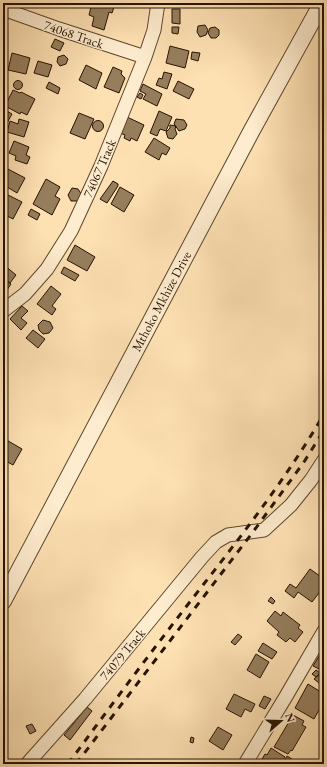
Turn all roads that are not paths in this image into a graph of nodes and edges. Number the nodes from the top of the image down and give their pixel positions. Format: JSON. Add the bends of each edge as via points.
{"nodes":[{"id":1,"x":158,"y":3,"type":"edge"},
{"id":2,"x":322,"y":3,"type":"edge"},
{"id":3,"x":3,"y":9,"type":"edge"},
{"id":4,"x":145,"y":58,"type":"junction"},
{"id":5,"x":3,"y":311,"type":"edge"},
{"id":6,"x":324,"y":460,"type":"edge"},
{"id":7,"x":3,"y":601,"type":"edge"},
{"id":8,"x":324,"y":632,"type":"edge"},
{"id":9,"x":27,"y":764,"type":"edge"},
{"id":10,"x":245,"y":764,"type":"edge"}],
"edges":[{"from":1,"to":4,"type":"street","name":"74067 Track","via":[[154,30]]},
{"from":2,"to":7,"type":"street","name":"Mthoko Mkhize Drive"},
{"from":3,"to":4,"type":"street","name":"74068 Track"},
{"from":4,"to":5,"type":"street","name":"74067 Track","via":[[101,166],[71,231],[47,269],[25,294]]},
{"from":6,"to":9,"type":"street","name":"74079 Track","via":[[291,505],[264,530],[228,535],[216,542],[85,699]]},
{"from":8,"to":10,"type":"street"}]}
